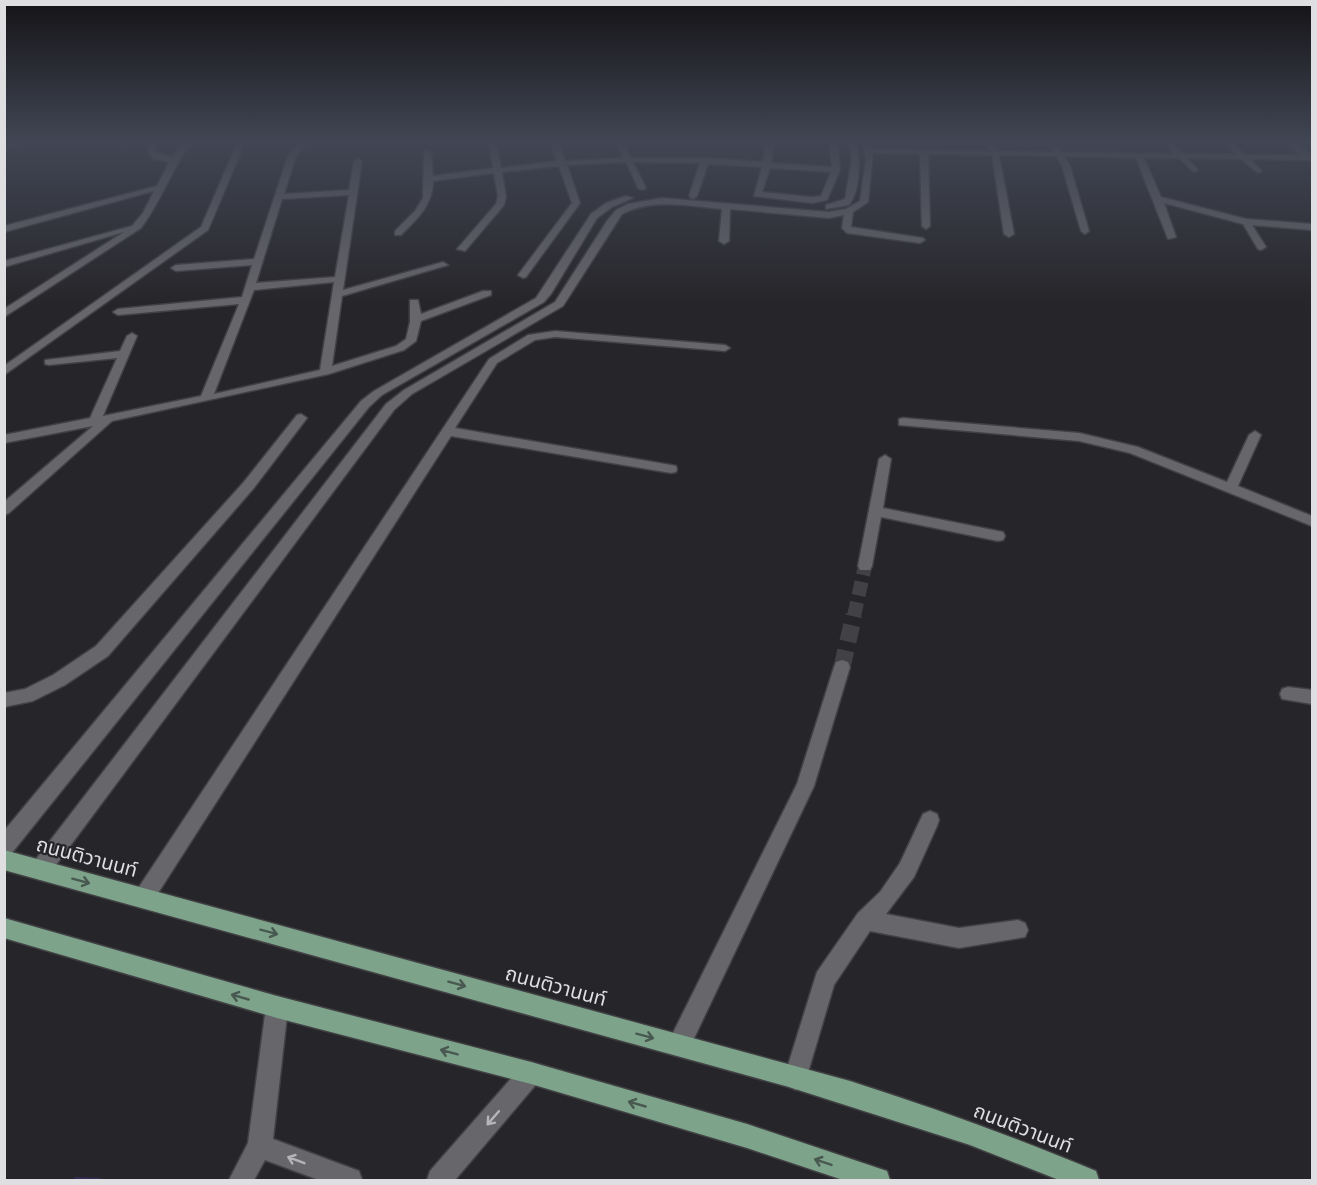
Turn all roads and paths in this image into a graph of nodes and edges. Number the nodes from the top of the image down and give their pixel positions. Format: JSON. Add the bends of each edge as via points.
{"nodes":[{"id":1,"x":126,"y":196,"type":"edge"},
{"id":2,"x":156,"y":196,"type":"edge"},
{"id":3,"x":219,"y":196,"type":"edge"},
{"id":4,"x":289,"y":196,"type":"edge"},
{"id":5,"x":353,"y":196,"type":"edge"},
{"id":6,"x":428,"y":196,"type":"edge"},
{"id":7,"x":502,"y":196,"type":"edge"},
{"id":8,"x":574,"y":196,"type":"edge"},
{"id":9,"x":641,"y":196,"type":"edge"},
{"id":10,"x":696,"y":196,"type":"edge"},
{"id":11,"x":778,"y":196,"type":"edge"},
{"id":12,"x":825,"y":196,"type":"edge"},
{"id":13,"x":849,"y":196,"type":"edge"},
{"id":14,"x":864,"y":196,"type":"edge"},
{"id":15,"x":926,"y":196,"type":"edge"},
{"id":16,"x":1002,"y":196,"type":"edge"},
{"id":17,"x":1074,"y":196,"type":"edge"},
{"id":18,"x":279,"y":197,"type":"joint"},
{"id":19,"x":1158,"y":199,"type":"joint"},
{"id":20,"x":726,"y":207,"type":"junction"},
{"id":21,"x":849,"y":211,"type":"junction"},
{"id":22,"x":1246,"y":222,"type":"junction"},
{"id":23,"x":138,"y":225,"type":"junction"},
{"id":24,"x":926,"y":226,"type":"dead end"},
{"id":25,"x":1312,"y":227,"type":"edge"},
{"id":26,"x":4,"y":229,"type":"edge"},
{"id":27,"x":1084,"y":231,"type":"dead end"},
{"id":28,"x":398,"y":233,"type":"dead end"},
{"id":29,"x":1009,"y":234,"type":"dead end"},
{"id":30,"x":1171,"y":237,"type":"dead end"},
{"id":31,"x":920,"y":240,"type":"dead end"},
{"id":32,"x":724,"y":241,"type":"dead end"},
{"id":33,"x":1261,"y":247,"type":"dead end"},
{"id":34,"x":462,"y":249,"type":"dead end"},
{"id":35,"x":258,"y":262,"type":"junction"},
{"id":36,"x":4,"y":264,"type":"edge"},
{"id":37,"x":443,"y":265,"type":"dead end"},
{"id":38,"x":176,"y":268,"type":"dead end"},
{"id":39,"x":523,"y":275,"type":"dead end"},
{"id":40,"x":340,"y":279,"type":"junction"},
{"id":41,"x":250,"y":287,"type":"junction"},
{"id":42,"x":487,"y":292,"type":"dead end"},
{"id":43,"x":338,"y":294,"type":"junction"},
{"id":44,"x":246,"y":300,"type":"junction"},
{"id":45,"x":414,"y":302,"type":"dead end"},
{"id":46,"x":118,"y":312,"type":"dead end"},
{"id":47,"x":4,"y":314,"type":"edge"},
{"id":48,"x":417,"y":319,"type":"junction"},
{"id":49,"x":132,"y":336,"type":"dead end"},
{"id":50,"x":725,"y":348,"type":"dead end"},
{"id":51,"x":125,"y":354,"type":"junction"},
{"id":52,"x":49,"y":362,"type":"dead end"},
{"id":53,"x":4,"y":372,"type":"edge"},
{"id":54,"x":325,"y":372,"type":"junction"},
{"id":55,"x":206,"y":399,"type":"junction"},
{"id":56,"x":110,"y":418,"type":"junction"},
{"id":57,"x":301,"y":418,"type":"dead end"},
{"id":58,"x":94,"y":422,"type":"junction"},
{"id":59,"x":903,"y":422,"type":"dead end"},
{"id":60,"x":447,"y":431,"type":"junction"},
{"id":61,"x":1255,"y":435,"type":"dead end"},
{"id":62,"x":4,"y":438,"type":"edge"},
{"id":63,"x":885,"y":459,"type":"dead end"},
{"id":64,"x":671,"y":469,"type":"dead end"},
{"id":65,"x":1231,"y":488,"type":"junction"},
{"id":66,"x":4,"y":510,"type":"edge"},
{"id":67,"x":874,"y":511,"type":"junction"},
{"id":68,"x":1312,"y":521,"type":"edge"},
{"id":69,"x":998,"y":536,"type":"dead end"},
{"id":70,"x":865,"y":566,"type":"tunnel mouth"},
{"id":71,"x":842,"y":667,"type":"tunnel mouth"},
{"id":72,"x":1288,"y":694,"type":"dead end"},
{"id":73,"x":1312,"y":697,"type":"edge"},
{"id":74,"x":4,"y":700,"type":"edge"},
{"id":75,"x":930,"y":820,"type":"dead end"},
{"id":76,"x":4,"y":847,"type":"edge"},
{"id":77,"x":4,"y":860,"type":"edge"},
{"id":78,"x":40,"y":870,"type":"junction"},
{"id":79,"x":144,"y":897,"type":"junction"},
{"id":80,"x":865,"y":920,"type":"junction"},
{"id":81,"x":4,"y":928,"type":"edge"},
{"id":82,"x":1018,"y":930,"type":"dead end"},
{"id":83,"x":277,"y":1007,"type":"junction"},
{"id":84,"x":679,"y":1045,"type":"junction"},
{"id":85,"x":531,"y":1073,"type":"junction"},
{"id":86,"x":796,"y":1078,"type":"junction"},
{"id":87,"x":260,"y":1146,"type":"junction"},
{"id":88,"x":241,"y":1180,"type":"edge"},
{"id":89,"x":350,"y":1180,"type":"edge"},
{"id":90,"x":439,"y":1180,"type":"edge"},
{"id":91,"x":878,"y":1180,"type":"edge"},
{"id":92,"x":1087,"y":1180,"type":"edge"}],
"edges":[{"from":1,"to":26,"type":"street"},
{"from":2,"to":23,"type":"street"},
{"from":3,"to":53,"type":"street","via":[[205,228]]},
{"from":4,"to":18,"type":"street"},
{"from":5,"to":40,"type":"street"},
{"from":6,"to":28,"type":"street","via":[[424,207]]},
{"from":7,"to":34,"type":"street","via":[[500,205]]},
{"from":8,"to":39,"type":"street","via":[[576,202]]},
{"from":9,"to":76,"type":"street","via":[[620,201],[594,216],[540,300],[365,404]]},
{"from":10,"to":13,"type":"street","via":[[811,207],[841,205]]},
{"from":11,"to":12,"type":"street","via":[[812,200]]},
{"from":14,"to":21,"type":"street","via":[[864,202]]},
{"from":15,"to":24,"type":"street"},
{"from":16,"to":29,"type":"street"},
{"from":17,"to":27,"type":"street"},
{"from":18,"to":35,"type":"street"},
{"from":19,"to":22,"type":"street"},
{"from":19,"to":30,"type":"street"},
{"from":20,"to":21,"type":"street","via":[[813,215]]},
{"from":20,"to":32,"type":"street"},
{"from":20,"to":78,"type":"street","via":[[662,201],[619,212],[559,304],[408,392],[390,407]]},
{"from":21,"to":31,"type":"street","via":[[846,228],[850,231]]},
{"from":22,"to":25,"type":"street"},
{"from":22,"to":33,"type":"street"},
{"from":23,"to":36,"type":"street"},
{"from":23,"to":47,"type":"street"},
{"from":35,"to":38,"type":"street"},
{"from":35,"to":41,"type":"street"},
{"from":37,"to":43,"type":"street"},
{"from":40,"to":41,"type":"street"},
{"from":40,"to":43,"type":"street"},
{"from":41,"to":44,"type":"street"},
{"from":42,"to":48,"type":"street"},
{"from":43,"to":54,"type":"street"},
{"from":44,"to":46,"type":"street"},
{"from":44,"to":55,"type":"street"},
{"from":45,"to":48,"type":"street"},
{"from":48,"to":54,"type":"street","via":[[408,344]]},
{"from":49,"to":51,"type":"street"},
{"from":50,"to":60,"type":"street","via":[[555,334],[532,337],[493,361]]},
{"from":51,"to":52,"type":"street"},
{"from":51,"to":58,"type":"street"},
{"from":54,"to":55,"type":"street"},
{"from":55,"to":56,"type":"street"},
{"from":56,"to":58,"type":"street"},
{"from":56,"to":66,"type":"street"},
{"from":57,"to":74,"type":"street","via":[[248,486],[102,651],[59,680],[27,696]]},
{"from":58,"to":62,"type":"street"},
{"from":59,"to":65,"type":"street","via":[[1079,437],[1134,450]]},
{"from":60,"to":64,"type":"street"},
{"from":60,"to":79,"type":"street"},
{"from":61,"to":65,"type":"street"},
{"from":63,"to":67,"type":"street"},
{"from":65,"to":68,"type":"street"},
{"from":67,"to":69,"type":"street"},
{"from":67,"to":70,"type":"street"},
{"from":71,"to":84,"type":"street","via":[[805,786]]},
{"from":72,"to":73,"type":"street"},
{"from":75,"to":80,"type":"street","via":[[907,870],[887,899]]},
{"from":77,"to":78,"type":"main road","name":"ถนนติวานนท์"},
{"from":78,"to":79,"type":"main road","name":"ถนนติวานนท์","one_way":true},
{"from":79,"to":84,"type":"main road","name":"ถนนติวานนท์","one_way":true},
{"from":80,"to":82,"type":"street","via":[[959,938]]},
{"from":80,"to":86,"type":"street","via":[[825,980]]},
{"from":83,"to":81,"type":"main road","one_way":true},
{"from":85,"to":83,"type":"main road","one_way":true},
{"from":83,"to":87,"type":"street"},
{"from":84,"to":86,"type":"main road","name":"ถนนติวานนท์"},
{"from":85,"to":90,"type":"street","one_way":true},
{"from":91,"to":85,"type":"main road","one_way":true,"via":[[747,1136]]},
{"from":86,"to":92,"type":"main road","name":"ถนนติวานนท์","via":[[915,1113]]},
{"from":87,"to":88,"type":"street"},
{"from":89,"to":87,"type":"street","one_way":true}]}
